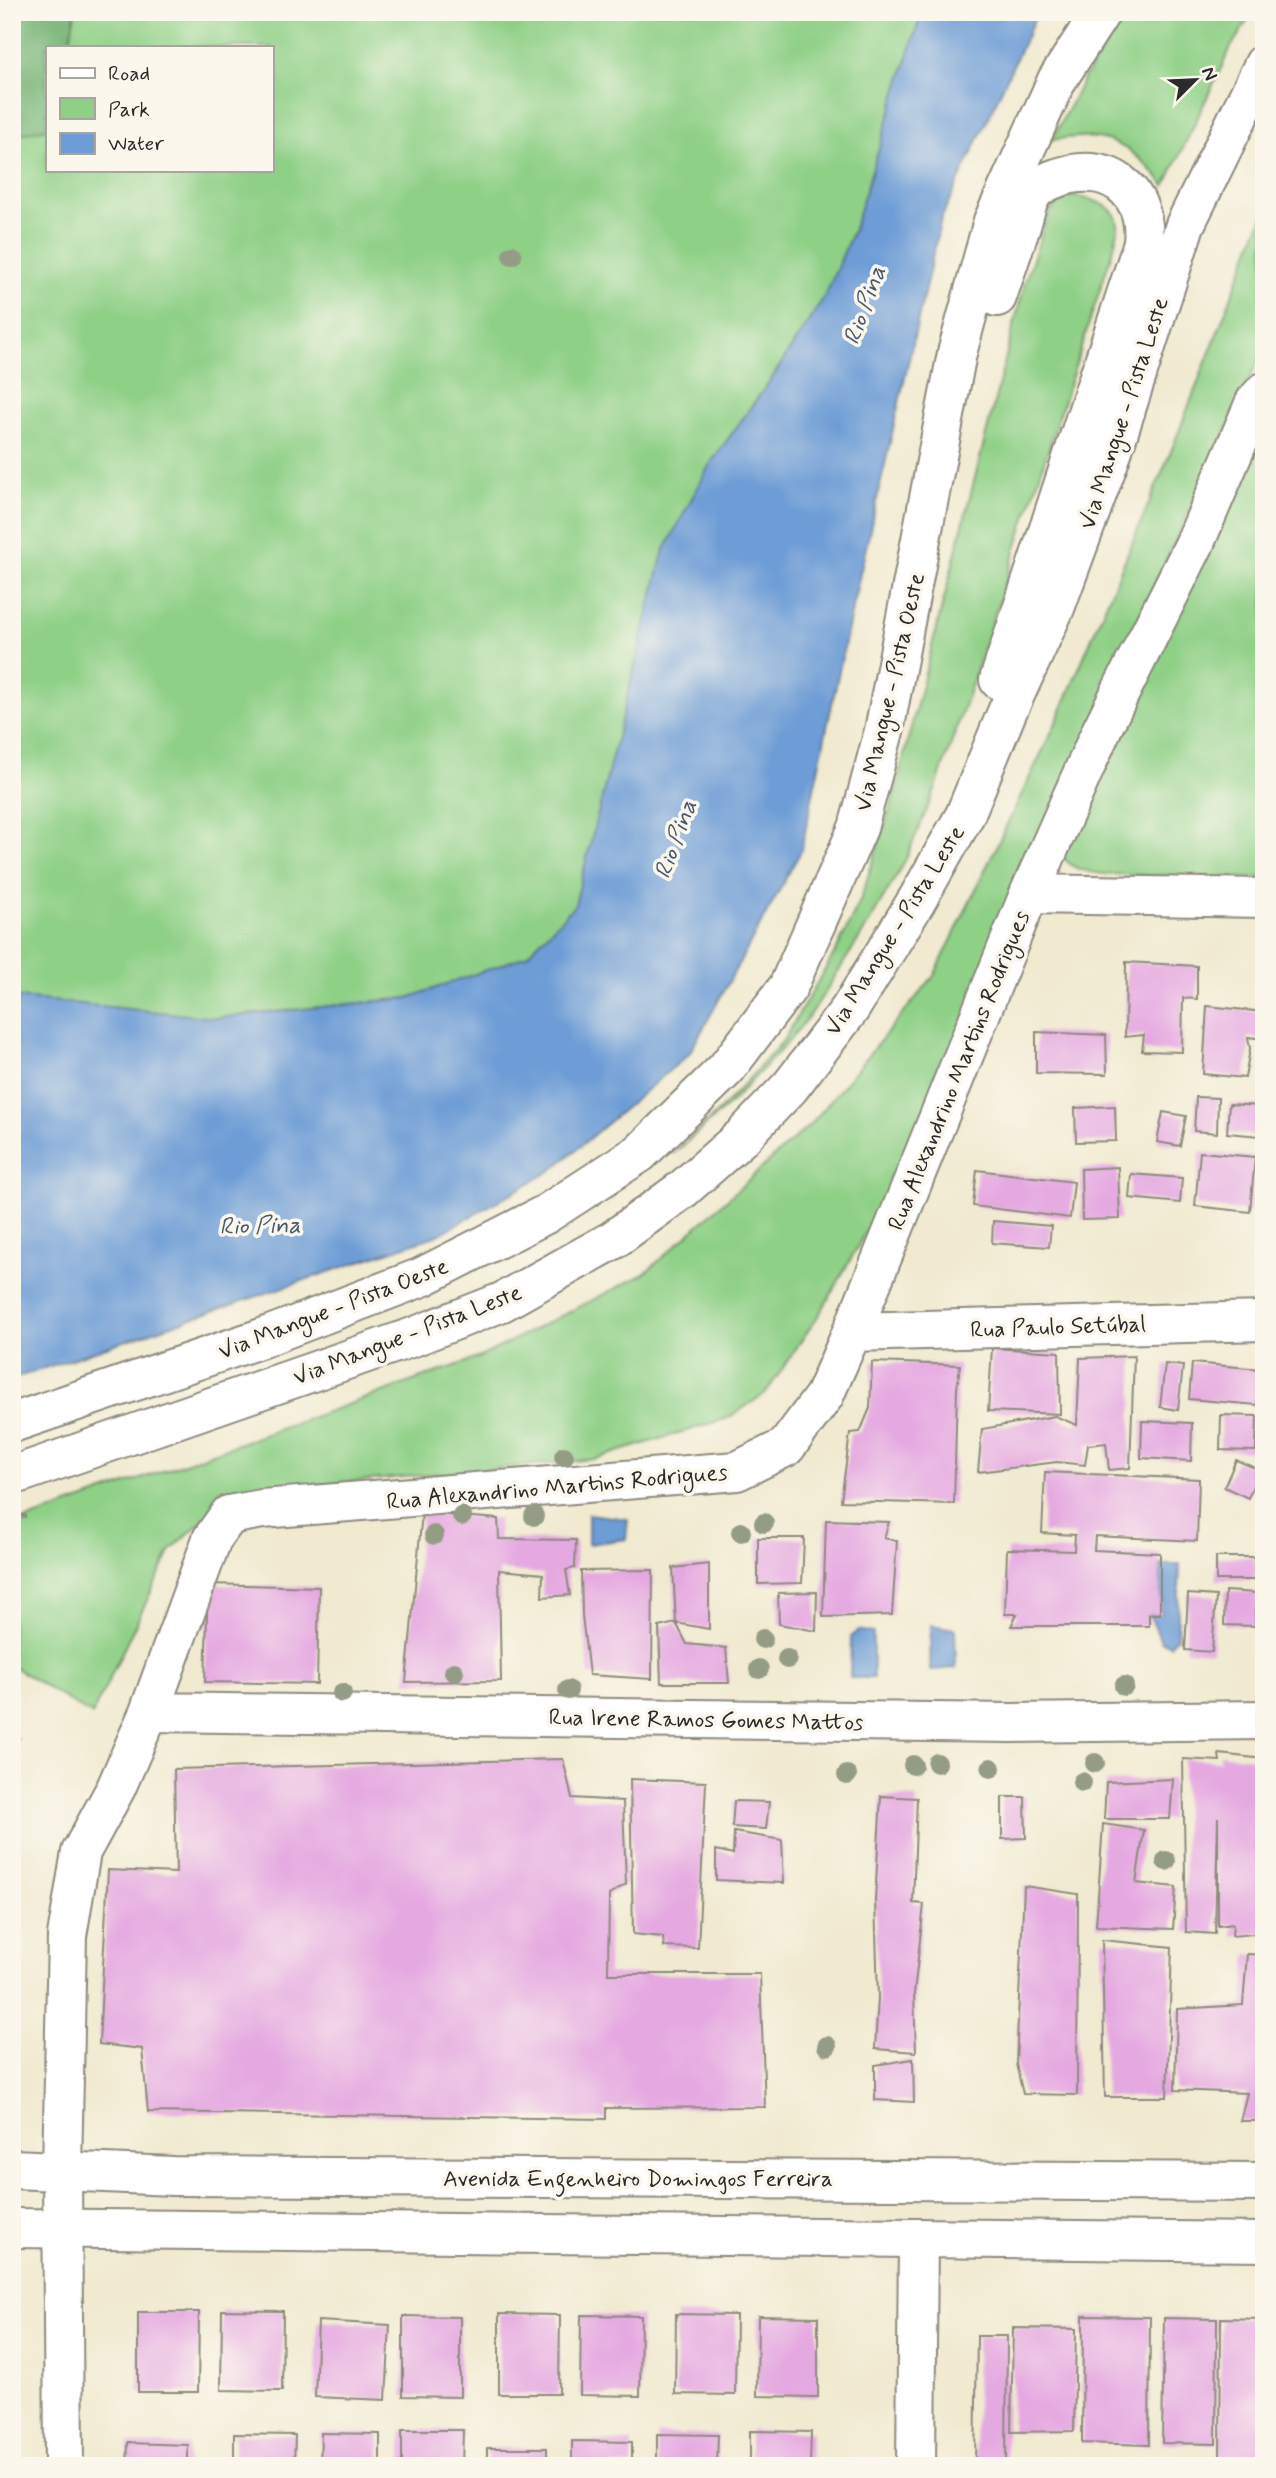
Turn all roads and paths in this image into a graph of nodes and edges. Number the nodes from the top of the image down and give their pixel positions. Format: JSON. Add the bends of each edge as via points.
{"nodes":[{"id":1,"x":1101,"y":12,"type":"edge"},
{"id":2,"x":1264,"y":64,"type":"edge"},
{"id":3,"x":1264,"y":392,"type":"edge"},
{"id":4,"x":933,"y":485,"type":"junction"},
{"id":5,"x":955,"y":834,"type":"junction"},
{"id":6,"x":1028,"y":894,"type":"junction"},
{"id":7,"x":1264,"y":898,"type":"edge"},
{"id":8,"x":1264,"y":1321,"type":"edge"},
{"id":9,"x":852,"y":1332,"type":"junction"},
{"id":10,"x":12,"y":1423,"type":"edge"},
{"id":11,"x":12,"y":1476,"type":"edge"},
{"id":12,"x":149,"y":1712,"type":"junction"},
{"id":13,"x":1264,"y":1720,"type":"edge"},
{"id":14,"x":12,"y":2169,"type":"edge"},
{"id":15,"x":62,"y":2170,"type":"junction"},
{"id":16,"x":1264,"y":2182,"type":"edge"},
{"id":17,"x":12,"y":2228,"type":"edge"},
{"id":18,"x":63,"y":2228,"type":"junction"},
{"id":19,"x":918,"y":2238,"type":"junction"},
{"id":20,"x":1264,"y":2242,"type":"edge"},
{"id":21,"x":64,"y":2466,"type":"edge"},
{"id":22,"x":916,"y":2466,"type":"edge"}],
"edges":[{"from":1,"to":4,"type":"main road","name":"Via Mangue - Pista Oeste","via":[[1057,80],[993,221],[957,353]]},
{"from":2,"to":5,"type":"main road","name":"Via Mangue - Pista Leste","via":[[1185,225],[1110,459],[1055,608]]},
{"from":3,"to":6,"type":"main road","name":"Rua Alexandrino Martins Rodrigues","via":[[1255,402],[1194,545],[1102,729]]},
{"from":4,"to":5,"type":"main road","via":[[1032,194],[1048,181],[1073,172],[1093,172],[1114,181],[1136,197],[1143,213],[1143,243],[1004,662]]},
{"from":4,"to":10,"type":"main road","name":"Via Mangue - Pista Oeste","via":[[884,731],[858,828],[788,987],[726,1069],[640,1153],[546,1214],[422,1277],[262,1338]]},
{"from":5,"to":11,"type":"main road","name":"Via Mangue - Pista Leste","via":[[850,1009],[790,1087],[682,1189],[613,1240],[502,1301],[412,1337]]},
{"from":6,"to":7,"type":"main road"},
{"from":6,"to":9,"type":"main road","name":"Rua Alexandrino Martins Rodrigues"},
{"from":8,"to":9,"type":"main road","name":"Rua Paulo Setúbal"},
{"from":9,"to":12,"type":"main road","name":"Rua Alexandrino Martins Rodrigues","via":[[824,1396],[786,1447],[737,1471],[262,1508],[229,1515],[212,1539]]},
{"from":12,"to":13,"type":"main road","name":"Rua Irene Ramos Gomes Mattos","via":[[1011,1723]]},
{"from":12,"to":15,"type":"main road","name":"Rua Alexandrino Martins Rodrigues","via":[[117,1787],[81,1852],[67,1936]]},
{"from":14,"to":15,"type":"main road","name":"Avenida Engenheiro Domingos Ferreira"},
{"from":15,"to":16,"type":"main road","name":"Avenida Engenheiro Domingos Ferreira","via":[[173,2176]]},
{"from":15,"to":18,"type":"main road","name":"Rua Alexandrino Martins Rodrigues"},
{"from":17,"to":18,"type":"main road"},
{"from":18,"to":19,"type":"main road"},
{"from":18,"to":21,"type":"main road","name":"Rua Alexandrino Martins Rodrigues"},
{"from":19,"to":20,"type":"main road"},
{"from":19,"to":22,"type":"main road"}]}
